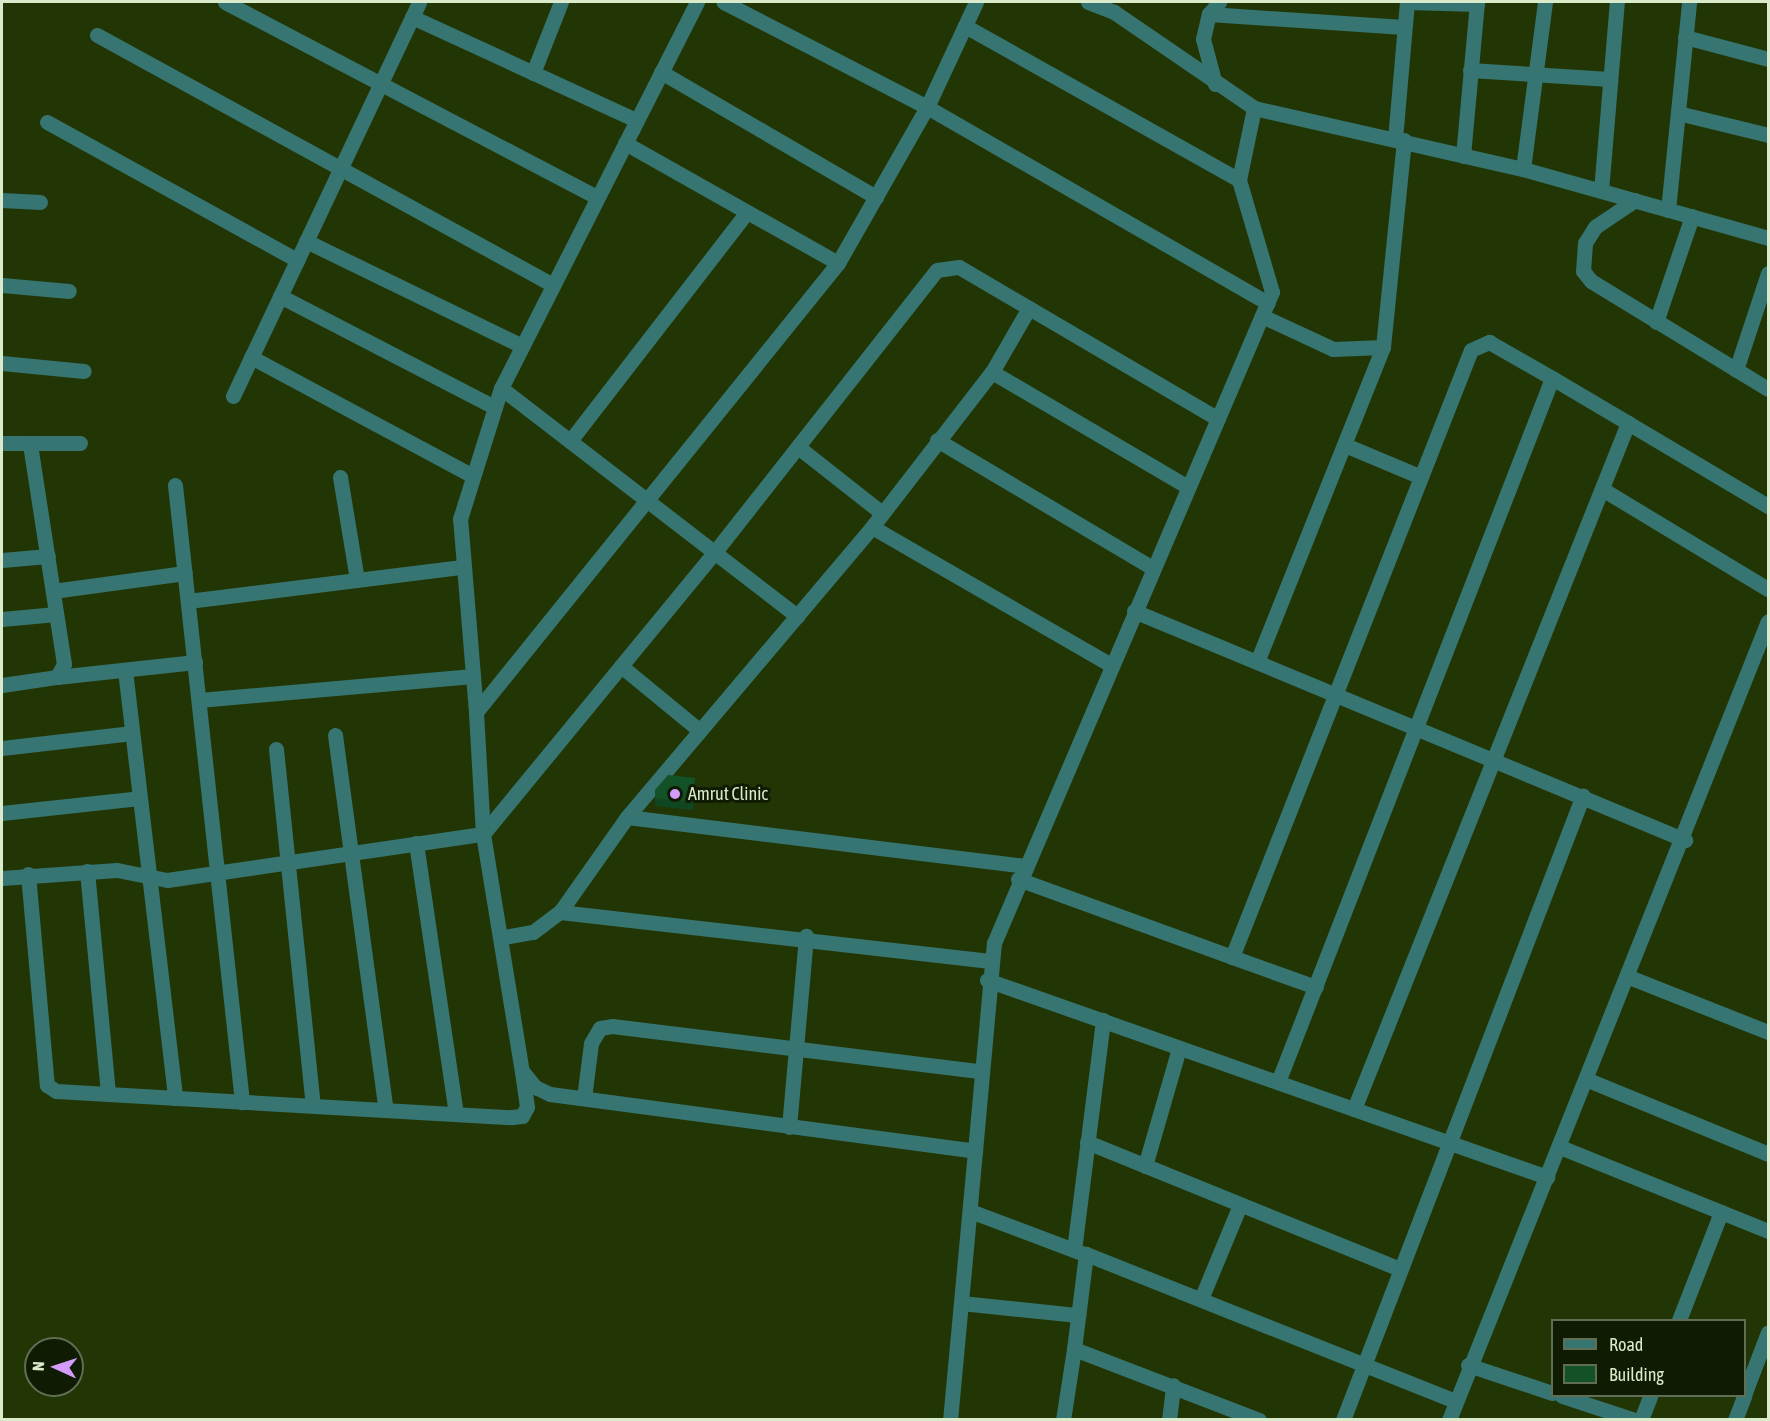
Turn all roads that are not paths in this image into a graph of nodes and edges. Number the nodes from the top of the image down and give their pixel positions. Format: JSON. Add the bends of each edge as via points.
{"nodes":[{"id":1,"x":225,"y":2,"type":"edge"},
{"id":2,"x":418,"y":2,"type":"edge"},
{"id":3,"x":561,"y":2,"type":"edge"},
{"id":4,"x":697,"y":2,"type":"edge"},
{"id":5,"x":724,"y":2,"type":"edge"},
{"id":6,"x":976,"y":2,"type":"edge"},
{"id":7,"x":1088,"y":2,"type":"edge"},
{"id":8,"x":1219,"y":2,"type":"edge"},
{"id":9,"x":1407,"y":2,"type":"edge"},
{"id":10,"x":1545,"y":2,"type":"edge"},
{"id":11,"x":1617,"y":2,"type":"edge"},
{"id":12,"x":1689,"y":2,"type":"edge"},
{"id":13,"x":1477,"y":3,"type":"edge"},
{"id":14,"x":1209,"y":15,"type":"junction"},
{"id":15,"x":412,"y":17,"type":"junction"},
{"id":16,"x":965,"y":26,"type":"junction"},
{"id":17,"x":1404,"y":27,"type":"junction"},
{"id":18,"x":97,"y":35,"type":"dead end"},
{"id":19,"x":1685,"y":37,"type":"junction"},
{"id":20,"x":1768,"y":59,"type":"edge"},
{"id":21,"x":1470,"y":70,"type":"junction"},
{"id":22,"x":661,"y":72,"type":"junction"},
{"id":23,"x":533,"y":73,"type":"junction"},
{"id":24,"x":1539,"y":75,"type":"junction"},
{"id":25,"x":1610,"y":79,"type":"junction"},
{"id":26,"x":380,"y":83,"type":"junction"},
{"id":27,"x":1215,"y":84,"type":"junction"},
{"id":28,"x":927,"y":107,"type":"junction"},
{"id":29,"x":1254,"y":108,"type":"junction"},
{"id":30,"x":1678,"y":113,"type":"junction"},
{"id":31,"x":636,"y":120,"type":"junction"},
{"id":32,"x":46,"y":122,"type":"dead end"},
{"id":33,"x":1768,"y":135,"type":"edge"},
{"id":34,"x":1399,"y":139,"type":"junction"},
{"id":35,"x":625,"y":143,"type":"junction"},
{"id":36,"x":1463,"y":156,"type":"junction"},
{"id":37,"x":339,"y":168,"type":"junction"},
{"id":38,"x":1523,"y":169,"type":"junction"},
{"id":39,"x":1239,"y":180,"type":"junction"},
{"id":40,"x":1601,"y":191,"type":"junction"},
{"id":41,"x":597,"y":197,"type":"junction"},
{"id":42,"x":876,"y":197,"type":"junction"},
{"id":43,"x":2,"y":200,"type":"edge"},
{"id":44,"x":1635,"y":200,"type":"junction"},
{"id":45,"x":40,"y":202,"type":"dead end"},
{"id":46,"x":1668,"y":210,"type":"junction"},
{"id":47,"x":747,"y":212,"type":"junction"},
{"id":48,"x":1692,"y":216,"type":"junction"},
{"id":49,"x":1768,"y":238,"type":"edge"},
{"id":50,"x":306,"y":241,"type":"junction"},
{"id":51,"x":297,"y":260,"type":"junction"},
{"id":52,"x":838,"y":263,"type":"junction"},
{"id":53,"x":1768,"y":273,"type":"edge"},
{"id":54,"x":2,"y":285,"type":"edge"},
{"id":55,"x":553,"y":285,"type":"junction"},
{"id":56,"x":69,"y":291,"type":"dead end"},
{"id":57,"x":280,"y":296,"type":"junction"},
{"id":58,"x":1029,"y":308,"type":"junction"},
{"id":59,"x":1265,"y":310,"type":"junction"},
{"id":60,"x":1656,"y":322,"type":"junction"},
{"id":61,"x":522,"y":346,"type":"junction"},
{"id":62,"x":1383,"y":347,"type":"junction"},
{"id":63,"x":251,"y":357,"type":"junction"},
{"id":64,"x":2,"y":363,"type":"edge"},
{"id":65,"x":1736,"y":370,"type":"junction"},
{"id":66,"x":84,"y":371,"type":"dead end"},
{"id":67,"x":992,"y":372,"type":"junction"},
{"id":68,"x":1552,"y":378,"type":"junction"},
{"id":69,"x":501,"y":388,"type":"junction"},
{"id":70,"x":1768,"y":389,"type":"edge"},
{"id":71,"x":233,"y":396,"type":"dead end"},
{"id":72,"x":494,"y":407,"type":"junction"},
{"id":73,"x":1218,"y":419,"type":"junction"},
{"id":74,"x":1628,"y":423,"type":"junction"},
{"id":75,"x":937,"y":440,"type":"junction"},
{"id":76,"x":570,"y":441,"type":"junction"},
{"id":77,"x":2,"y":443,"type":"edge"},
{"id":78,"x":80,"y":443,"type":"dead end"},
{"id":79,"x":30,"y":444,"type":"junction"},
{"id":80,"x":1345,"y":445,"type":"junction"},
{"id":81,"x":798,"y":447,"type":"junction"},
{"id":82,"x":471,"y":475,"type":"junction"},
{"id":83,"x":340,"y":477,"type":"dead end"},
{"id":84,"x":1421,"y":477,"type":"junction"},
{"id":85,"x":175,"y":485,"type":"dead end"},
{"id":86,"x":1188,"y":488,"type":"junction"},
{"id":87,"x":1602,"y":489,"type":"junction"},
{"id":88,"x":647,"y":502,"type":"junction"},
{"id":89,"x":1768,"y":506,"type":"edge"},
{"id":90,"x":882,"y":513,"type":"junction"},
{"id":91,"x":872,"y":527,"type":"junction"},
{"id":92,"x":714,"y":553,"type":"junction"},
{"id":93,"x":48,"y":556,"type":"junction"},
{"id":94,"x":2,"y":560,"type":"edge"},
{"id":95,"x":462,"y":567,"type":"junction"},
{"id":96,"x":1153,"y":568,"type":"junction"},
{"id":97,"x":185,"y":573,"type":"junction"},
{"id":98,"x":357,"y":580,"type":"junction"},
{"id":99,"x":1768,"y":589,"type":"edge"},
{"id":100,"x":53,"y":591,"type":"junction"},
{"id":101,"x":188,"y":601,"type":"junction"},
{"id":102,"x":1134,"y":611,"type":"junction"},
{"id":103,"x":56,"y":614,"type":"junction"},
{"id":104,"x":797,"y":616,"type":"junction"},
{"id":105,"x":2,"y":620,"type":"edge"},
{"id":106,"x":1768,"y":621,"type":"edge"},
{"id":107,"x":195,"y":662,"type":"junction"},
{"id":108,"x":1257,"y":662,"type":"junction"},
{"id":109,"x":1111,"y":665,"type":"junction"},
{"id":110,"x":621,"y":666,"type":"junction"},
{"id":111,"x":125,"y":670,"type":"junction"},
{"id":112,"x":473,"y":676,"type":"junction"},
{"id":113,"x":57,"y":677,"type":"junction"},
{"id":114,"x":2,"y":685,"type":"edge"},
{"id":115,"x":1335,"y":694,"type":"junction"},
{"id":116,"x":199,"y":700,"type":"junction"},
{"id":117,"x":476,"y":712,"type":"junction"},
{"id":118,"x":1418,"y":727,"type":"junction"},
{"id":119,"x":700,"y":731,"type":"junction"},
{"id":120,"x":132,"y":733,"type":"junction"},
{"id":121,"x":335,"y":735,"type":"dead end"},
{"id":122,"x":2,"y":748,"type":"edge"},
{"id":123,"x":276,"y":749,"type":"dead end"},
{"id":124,"x":1494,"y":759,"type":"junction"},
{"id":125,"x":1583,"y":795,"type":"junction"},
{"id":126,"x":140,"y":798,"type":"junction"},
{"id":127,"x":2,"y":813,"type":"edge"},
{"id":128,"x":627,"y":817,"type":"junction"},
{"id":129,"x":483,"y":834,"type":"junction"},
{"id":130,"x":1685,"y":840,"type":"junction"},
{"id":131,"x":416,"y":843,"type":"junction"},
{"id":132,"x":351,"y":853,"type":"junction"},
{"id":133,"x":290,"y":863,"type":"junction"},
{"id":134,"x":87,"y":871,"type":"junction"},
{"id":135,"x":1021,"y":872,"type":"junction"},
{"id":136,"x":28,"y":874,"type":"junction"},
{"id":137,"x":218,"y":874,"type":"junction"},
{"id":138,"x":151,"y":877,"type":"junction"},
{"id":139,"x":2,"y":878,"type":"edge"},
{"id":140,"x":560,"y":912,"type":"junction"},
{"id":141,"x":806,"y":936,"type":"junction"},
{"id":142,"x":504,"y":937,"type":"junction"},
{"id":143,"x":1232,"y":957,"type":"junction"},
{"id":144,"x":990,"y":961,"type":"junction"},
{"id":145,"x":1629,"y":977,"type":"junction"},
{"id":146,"x":987,"y":980,"type":"junction"},
{"id":147,"x":1316,"y":987,"type":"junction"},
{"id":148,"x":1103,"y":1020,"type":"junction"},
{"id":149,"x":1768,"y":1032,"type":"edge"},
{"id":150,"x":1179,"y":1048,"type":"junction"},
{"id":151,"x":796,"y":1049,"type":"junction"},
{"id":152,"x":522,"y":1071,"type":"junction"},
{"id":153,"x":981,"y":1071,"type":"junction"},
{"id":154,"x":1588,"y":1080,"type":"junction"},
{"id":155,"x":1278,"y":1083,"type":"junction"},
{"id":156,"x":108,"y":1094,"type":"junction"},
{"id":157,"x":175,"y":1098,"type":"junction"},
{"id":158,"x":584,"y":1098,"type":"junction"},
{"id":159,"x":242,"y":1102,"type":"junction"},
{"id":160,"x":313,"y":1106,"type":"junction"},
{"id":161,"x":1354,"y":1109,"type":"junction"},
{"id":162,"x":386,"y":1110,"type":"junction"},
{"id":163,"x":456,"y":1114,"type":"junction"},
{"id":164,"x":789,"y":1127,"type":"junction"},
{"id":165,"x":1086,"y":1142,"type":"junction"},
{"id":166,"x":1447,"y":1142,"type":"junction"},
{"id":167,"x":1560,"y":1147,"type":"junction"},
{"id":168,"x":975,"y":1151,"type":"junction"},
{"id":169,"x":1768,"y":1154,"type":"edge"},
{"id":170,"x":1145,"y":1166,"type":"junction"},
{"id":171,"x":1547,"y":1178,"type":"junction"},
{"id":172,"x":1240,"y":1205,"type":"junction"},
{"id":173,"x":970,"y":1211,"type":"junction"},
{"id":174,"x":1720,"y":1212,"type":"junction"},
{"id":175,"x":1768,"y":1231,"type":"edge"},
{"id":176,"x":1080,"y":1252,"type":"junction"},
{"id":177,"x":1399,"y":1269,"type":"junction"},
{"id":178,"x":1201,"y":1299,"type":"junction"},
{"id":179,"x":961,"y":1303,"type":"junction"},
{"id":180,"x":1078,"y":1315,"type":"junction"},
{"id":181,"x":1679,"y":1319,"type":"edge"},
{"id":182,"x":1768,"y":1332,"type":"edge"},
{"id":183,"x":1074,"y":1349,"type":"junction"},
{"id":184,"x":1363,"y":1363,"type":"junction"},
{"id":185,"x":1468,"y":1365,"type":"junction"},
{"id":186,"x":1173,"y":1385,"type":"junction"},
{"id":187,"x":1746,"y":1390,"type":"edge"},
{"id":188,"x":1551,"y":1393,"type":"edge"},
{"id":189,"x":1568,"y":1397,"type":"edge"},
{"id":190,"x":1649,"y":1397,"type":"edge"},
{"id":191,"x":1743,"y":1397,"type":"edge"},
{"id":192,"x":1456,"y":1401,"type":"junction"},
{"id":193,"x":1263,"y":1418,"type":"edge"},
{"id":194,"x":950,"y":1419,"type":"edge"},
{"id":195,"x":1063,"y":1419,"type":"edge"},
{"id":196,"x":1169,"y":1419,"type":"edge"},
{"id":197,"x":1343,"y":1419,"type":"edge"},
{"id":198,"x":1449,"y":1419,"type":"edge"},
{"id":199,"x":1635,"y":1419,"type":"edge"},
{"id":200,"x":1641,"y":1419,"type":"edge"},
{"id":201,"x":1735,"y":1419,"type":"edge"}],
"edges":[{"from":1,"to":26,"type":"street"},
{"from":2,"to":15,"type":"street"},
{"from":3,"to":23,"type":"street"},
{"from":4,"to":22,"type":"street"},
{"from":5,"to":28,"type":"street"},
{"from":6,"to":16,"type":"street"},
{"from":7,"to":27,"type":"street","via":[[1114,12]]},
{"from":8,"to":14,"type":"street"},
{"from":9,"to":13,"type":"street"},
{"from":9,"to":17,"type":"street"},
{"from":10,"to":24,"type":"street"},
{"from":11,"to":25,"type":"street"},
{"from":12,"to":19,"type":"street"},
{"from":13,"to":21,"type":"street"},
{"from":14,"to":17,"type":"street"},
{"from":14,"to":27,"type":"street","via":[[1203,39]]},
{"from":15,"to":23,"type":"street"},
{"from":15,"to":26,"type":"street"},
{"from":16,"to":28,"type":"street"},
{"from":16,"to":39,"type":"street"},
{"from":17,"to":34,"type":"street"},
{"from":18,"to":37,"type":"street"},
{"from":19,"to":20,"type":"street"},
{"from":19,"to":30,"type":"street"},
{"from":21,"to":24,"type":"street"},
{"from":21,"to":36,"type":"street"},
{"from":22,"to":31,"type":"street"},
{"from":22,"to":42,"type":"street"},
{"from":23,"to":31,"type":"street"},
{"from":24,"to":25,"type":"street"},
{"from":24,"to":38,"type":"street"},
{"from":25,"to":40,"type":"street"},
{"from":26,"to":37,"type":"street"},
{"from":26,"to":41,"type":"street"},
{"from":27,"to":29,"type":"street"},
{"from":28,"to":42,"type":"street"},
{"from":28,"to":59,"type":"street"},
{"from":29,"to":34,"type":"street"},
{"from":29,"to":39,"type":"street"},
{"from":30,"to":33,"type":"street"},
{"from":30,"to":46,"type":"street"},
{"from":31,"to":35,"type":"street"},
{"from":32,"to":51,"type":"street"},
{"from":34,"to":36,"type":"street"},
{"from":34,"to":62,"type":"street"},
{"from":35,"to":41,"type":"street"},
{"from":35,"to":47,"type":"street"},
{"from":36,"to":38,"type":"street"},
{"from":37,"to":50,"type":"street"},
{"from":37,"to":55,"type":"street"},
{"from":38,"to":40,"type":"street"},
{"from":39,"to":59,"type":"street","via":[[1271,275]]},
{"from":40,"to":44,"type":"street"},
{"from":41,"to":55,"type":"street"},
{"from":42,"to":52,"type":"street"},
{"from":43,"to":45,"type":"street"},
{"from":44,"to":46,"type":"street"},
{"from":44,"to":60,"type":"street","via":[[1595,227],[1584,243],[1583,271]]},
{"from":46,"to":48,"type":"street"},
{"from":47,"to":52,"type":"street"},
{"from":47,"to":76,"type":"street"},
{"from":48,"to":49,"type":"street"},
{"from":48,"to":60,"type":"street"},
{"from":50,"to":51,"type":"street"},
{"from":50,"to":61,"type":"street"},
{"from":51,"to":57,"type":"street"},
{"from":52,"to":88,"type":"street"},
{"from":53,"to":65,"type":"street"},
{"from":54,"to":56,"type":"street"},
{"from":55,"to":61,"type":"street"},
{"from":57,"to":63,"type":"street"},
{"from":57,"to":72,"type":"street"},
{"from":58,"to":67,"type":"street"},
{"from":58,"to":73,"type":"street"},
{"from":58,"to":81,"type":"street","via":[[959,267],[937,270]]},
{"from":59,"to":62,"type":"street","via":[[1333,349]]},
{"from":59,"to":73,"type":"street"},
{"from":60,"to":65,"type":"street"},
{"from":61,"to":69,"type":"street"},
{"from":62,"to":80,"type":"street"},
{"from":63,"to":71,"type":"street"},
{"from":63,"to":82,"type":"street"},
{"from":64,"to":66,"type":"street"},
{"from":65,"to":70,"type":"street"},
{"from":67,"to":75,"type":"street"},
{"from":67,"to":86,"type":"street"},
{"from":68,"to":74,"type":"street"},
{"from":68,"to":84,"type":"street","via":[[1489,342],[1478,343]]},
{"from":68,"to":118,"type":"street"},
{"from":69,"to":72,"type":"street"},
{"from":69,"to":76,"type":"street"},
{"from":72,"to":82,"type":"street"},
{"from":73,"to":86,"type":"street"},
{"from":74,"to":87,"type":"street"},
{"from":74,"to":89,"type":"street"},
{"from":75,"to":90,"type":"street"},
{"from":75,"to":96,"type":"street"},
{"from":76,"to":88,"type":"street"},
{"from":77,"to":79,"type":"street"},
{"from":78,"to":79,"type":"street"},
{"from":79,"to":93,"type":"street"},
{"from":80,"to":84,"type":"street"},
{"from":80,"to":108,"type":"street"},
{"from":81,"to":90,"type":"street"},
{"from":81,"to":92,"type":"street"},
{"from":82,"to":95,"type":"street","via":[[460,519]]},
{"from":83,"to":98,"type":"street"},
{"from":84,"to":115,"type":"street"},
{"from":85,"to":97,"type":"street"},
{"from":86,"to":96,"type":"street"},
{"from":87,"to":99,"type":"street"},
{"from":87,"to":124,"type":"street"},
{"from":88,"to":92,"type":"street"},
{"from":88,"to":117,"type":"street"},
{"from":90,"to":91,"type":"street"},
{"from":91,"to":104,"type":"street"},
{"from":91,"to":109,"type":"street"},
{"from":92,"to":104,"type":"street"},
{"from":92,"to":110,"type":"street"},
{"from":93,"to":94,"type":"street"},
{"from":93,"to":100,"type":"street"},
{"from":95,"to":98,"type":"street"},
{"from":95,"to":112,"type":"street"},
{"from":96,"to":102,"type":"street"},
{"from":97,"to":100,"type":"street"},
{"from":97,"to":101,"type":"street"},
{"from":98,"to":101,"type":"street"},
{"from":100,"to":103,"type":"street"},
{"from":101,"to":107,"type":"street"},
{"from":102,"to":108,"type":"street"},
{"from":102,"to":109,"type":"street"},
{"from":103,"to":105,"type":"street"},
{"from":103,"to":113,"type":"street","via":[[64,664]]},
{"from":104,"to":119,"type":"street"},
{"from":106,"to":130,"type":"street"},
{"from":107,"to":111,"type":"street"},
{"from":107,"to":116,"type":"street"},
{"from":108,"to":115,"type":"street"},
{"from":109,"to":135,"type":"street"},
{"from":110,"to":119,"type":"street"},
{"from":110,"to":129,"type":"street"},
{"from":111,"to":113,"type":"street"},
{"from":111,"to":120,"type":"street"},
{"from":112,"to":116,"type":"street"},
{"from":112,"to":117,"type":"street"},
{"from":113,"to":114,"type":"street"},
{"from":115,"to":118,"type":"street"},
{"from":115,"to":143,"type":"street"},
{"from":116,"to":137,"type":"street"},
{"from":117,"to":129,"type":"street"},
{"from":118,"to":124,"type":"street"},
{"from":118,"to":147,"type":"street"},
{"from":119,"to":128,"type":"street"},
{"from":120,"to":122,"type":"street"},
{"from":120,"to":126,"type":"street"},
{"from":121,"to":132,"type":"street"},
{"from":123,"to":133,"type":"street"},
{"from":124,"to":125,"type":"street"},
{"from":124,"to":161,"type":"street"},
{"from":125,"to":130,"type":"street"},
{"from":125,"to":166,"type":"street"},
{"from":126,"to":127,"type":"street"},
{"from":126,"to":138,"type":"street"},
{"from":128,"to":135,"type":"street"},
{"from":128,"to":140,"type":"street"},
{"from":129,"to":131,"type":"street"},
{"from":129,"to":142,"type":"street"},
{"from":130,"to":145,"type":"street"},
{"from":131,"to":132,"type":"street"},
{"from":131,"to":163,"type":"street"},
{"from":132,"to":133,"type":"street"},
{"from":132,"to":162,"type":"street"},
{"from":133,"to":137,"type":"street"},
{"from":133,"to":160,"type":"street"},
{"from":134,"to":136,"type":"street"},
{"from":134,"to":138,"type":"street","via":[[132,871]]},
{"from":134,"to":156,"type":"street"},
{"from":135,"to":143,"type":"street"},
{"from":135,"to":144,"type":"street"},
{"from":136,"to":139,"type":"street"},
{"from":136,"to":156,"type":"street","via":[[47,1085],[56,1091]]},
{"from":137,"to":138,"type":"street"},
{"from":137,"to":159,"type":"street"},
{"from":138,"to":157,"type":"street"},
{"from":140,"to":141,"type":"street"},
{"from":140,"to":142,"type":"street","via":[[533,932]]},
{"from":141,"to":144,"type":"street"},
{"from":141,"to":151,"type":"street"},
{"from":142,"to":152,"type":"street"},
{"from":143,"to":147,"type":"street"},
{"from":144,"to":146,"type":"street"},
{"from":145,"to":149,"type":"street"},
{"from":145,"to":154,"type":"street"},
{"from":146,"to":148,"type":"street"},
{"from":146,"to":153,"type":"street"},
{"from":147,"to":155,"type":"street"},
{"from":148,"to":150,"type":"street"},
{"from":148,"to":165,"type":"street"},
{"from":150,"to":155,"type":"street"},
{"from":150,"to":170,"type":"street"},
{"from":151,"to":153,"type":"street"},
{"from":151,"to":158,"type":"street","via":[[600,1028],[591,1042]]},
{"from":151,"to":164,"type":"street"},
{"from":152,"to":158,"type":"street","via":[[550,1094]]},
{"from":152,"to":163,"type":"street","via":[[527,1107],[522,1116]]},
{"from":153,"to":168,"type":"street"},
{"from":154,"to":167,"type":"street"},
{"from":154,"to":169,"type":"street"},
{"from":155,"to":161,"type":"street"},
{"from":156,"to":157,"type":"street"},
{"from":157,"to":159,"type":"street"},
{"from":158,"to":164,"type":"street"},
{"from":159,"to":160,"type":"street"},
{"from":160,"to":162,"type":"street"},
{"from":161,"to":166,"type":"street"},
{"from":162,"to":163,"type":"street"},
{"from":164,"to":168,"type":"street"},
{"from":165,"to":170,"type":"street"},
{"from":165,"to":176,"type":"street"},
{"from":166,"to":171,"type":"street"},
{"from":166,"to":177,"type":"street"},
{"from":167,"to":171,"type":"street"},
{"from":167,"to":174,"type":"street"},
{"from":168,"to":173,"type":"street"},
{"from":170,"to":172,"type":"street"},
{"from":171,"to":185,"type":"street"},
{"from":172,"to":177,"type":"street"},
{"from":172,"to":178,"type":"street"},
{"from":173,"to":176,"type":"street"},
{"from":173,"to":179,"type":"street"},
{"from":174,"to":175,"type":"street"},
{"from":174,"to":181,"type":"street"},
{"from":176,"to":178,"type":"street"},
{"from":176,"to":180,"type":"street"},
{"from":177,"to":184,"type":"street"},
{"from":178,"to":184,"type":"street"},
{"from":179,"to":180,"type":"street"},
{"from":179,"to":194,"type":"street"},
{"from":180,"to":183,"type":"street"},
{"from":182,"to":187,"type":"street"},
{"from":183,"to":186,"type":"street"},
{"from":183,"to":195,"type":"street"},
{"from":184,"to":192,"type":"street"},
{"from":184,"to":197,"type":"street"},
{"from":185,"to":188,"type":"street"},
{"from":185,"to":192,"type":"street"},
{"from":186,"to":193,"type":"street"},
{"from":186,"to":196,"type":"street"},
{"from":189,"to":199,"type":"street"},
{"from":190,"to":200,"type":"street"},
{"from":191,"to":201,"type":"street"},
{"from":192,"to":198,"type":"street"}]}
